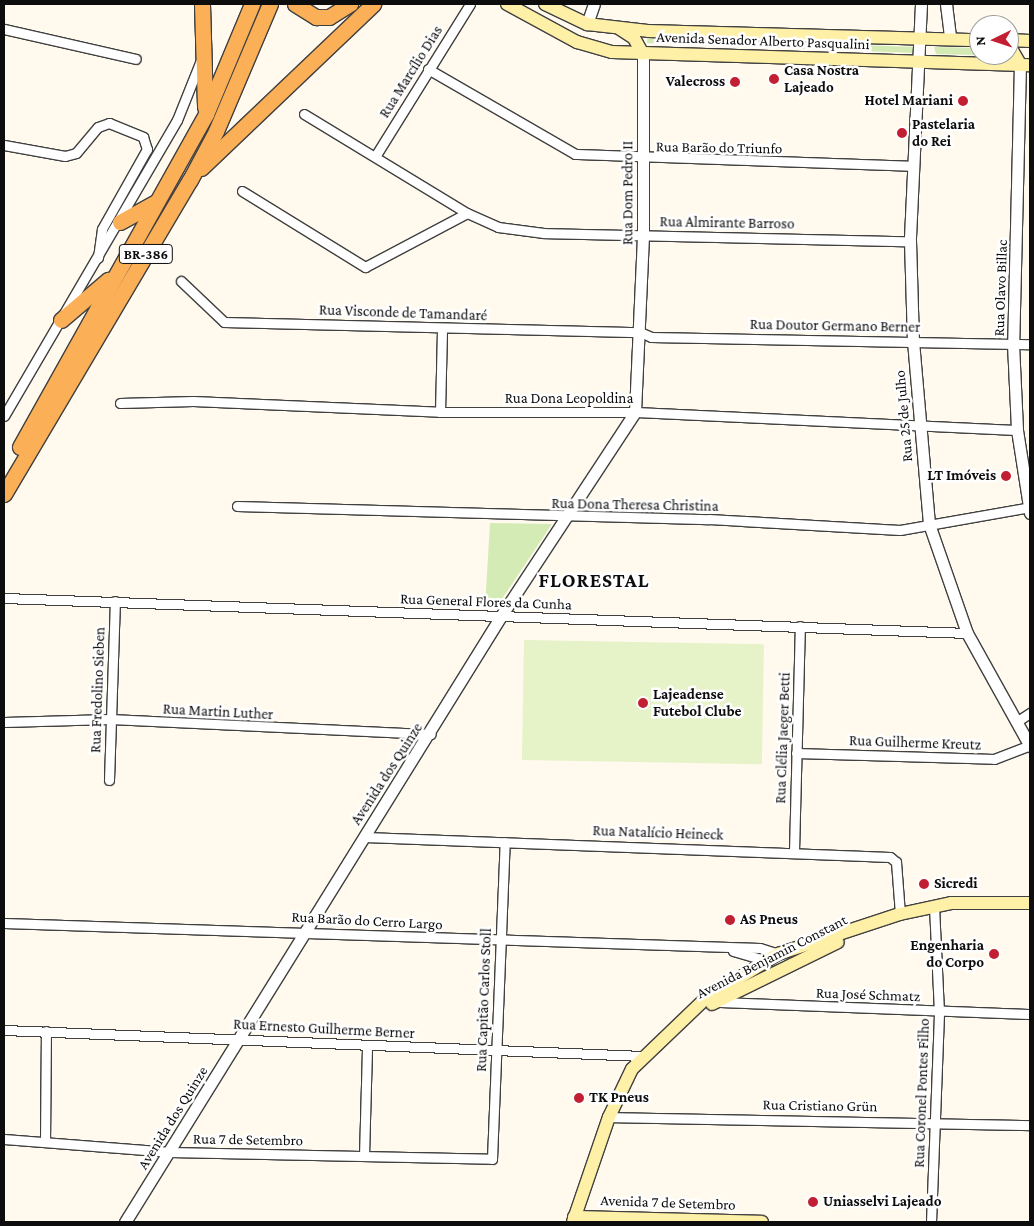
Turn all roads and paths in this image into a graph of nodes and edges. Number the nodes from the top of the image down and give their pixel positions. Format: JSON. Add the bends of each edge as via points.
{"nodes":[{"id":1,"x":202,"y":4,"type":"edge"},
{"id":2,"x":252,"y":4,"type":"edge"},
{"id":3,"x":270,"y":4,"type":"edge"},
{"id":4,"x":296,"y":4,"type":"edge"},
{"id":5,"x":350,"y":4,"type":"edge"},
{"id":6,"x":373,"y":4,"type":"edge"},
{"id":7,"x":470,"y":4,"type":"edge"},
{"id":8,"x":507,"y":4,"type":"edge"},
{"id":9,"x":546,"y":4,"type":"edge"},
{"id":10,"x":594,"y":4,"type":"edge"},
{"id":11,"x":921,"y":4,"type":"edge"},
{"id":12,"x":946,"y":4,"type":"edge"},
{"id":13,"x":536,"y":22,"type":"junction"},
{"id":14,"x":587,"y":24,"type":"junction"},
{"id":15,"x":616,"y":27,"type":"junction"},
{"id":16,"x":4,"y":29,"type":"edge"},
{"id":17,"x":921,"y":38,"type":"junction"},
{"id":18,"x":950,"y":39,"type":"junction"},
{"id":19,"x":969,"y":40,"type":"edge"},
{"id":20,"x":205,"y":53,"type":"junction"},
{"id":21,"x":643,"y":54,"type":"junction"},
{"id":22,"x":136,"y":59,"type":"dead end"},
{"id":23,"x":916,"y":62,"type":"junction"},
{"id":24,"x":1025,"y":65,"type":"edge"},
{"id":25,"x":428,"y":69,"type":"junction"},
{"id":26,"x":206,"y":114,"type":"junction"},
{"id":27,"x":304,"y":114,"type":"dead end"},
{"id":28,"x":4,"y":144,"type":"edge"},
{"id":29,"x":376,"y":154,"type":"junction"},
{"id":30,"x":644,"y":160,"type":"junction"},
{"id":31,"x":913,"y":166,"type":"junction"},
{"id":32,"x":190,"y":180,"type":"junction"},
{"id":33,"x":242,"y":191,"type":"dead end"},
{"id":34,"x":156,"y":202,"type":"junction"},
{"id":35,"x":467,"y":213,"type":"junction"},
{"id":36,"x":120,"y":222,"type":"junction"},
{"id":37,"x":643,"y":234,"type":"junction"},
{"id":38,"x":910,"y":241,"type":"junction"},
{"id":39,"x":98,"y":258,"type":"junction"},
{"id":40,"x":115,"y":274,"type":"junction"},
{"id":41,"x":181,"y":281,"type":"dead end"},
{"id":42,"x":61,"y":320,"type":"junction"},
{"id":43,"x":442,"y":329,"type":"junction"},
{"id":44,"x":640,"y":332,"type":"junction"},
{"id":45,"x":912,"y":341,"type":"junction"},
{"id":46,"x":1014,"y":344,"type":"junction"},
{"id":47,"x":1030,"y":344,"type":"edge"},
{"id":48,"x":120,"y":403,"type":"dead end"},
{"id":49,"x":440,"y":412,"type":"junction"},
{"id":50,"x":635,"y":412,"type":"junction"},
{"id":51,"x":4,"y":416,"type":"edge"},
{"id":52,"x":919,"y":428,"type":"junction"},
{"id":53,"x":1017,"y":430,"type":"junction"},
{"id":54,"x":4,"y":477,"type":"edge"},
{"id":55,"x":4,"y":494,"type":"edge"},
{"id":56,"x":237,"y":506,"type":"dead end"},
{"id":57,"x":1030,"y":509,"type":"edge"},
{"id":58,"x":567,"y":518,"type":"junction"},
{"id":59,"x":930,"y":524,"type":"junction"},
{"id":60,"x":4,"y":598,"type":"edge"},
{"id":61,"x":115,"y":601,"type":"junction"},
{"id":62,"x":501,"y":616,"type":"junction"},
{"id":63,"x":800,"y":626,"type":"junction"},
{"id":64,"x":967,"y":633,"type":"junction"},
{"id":65,"x":1030,"y":713,"type":"edge"},
{"id":66,"x":110,"y":719,"type":"junction"},
{"id":67,"x":4,"y":722,"type":"edge"},
{"id":68,"x":1016,"y":722,"type":"junction"},
{"id":69,"x":431,"y":734,"type":"junction"},
{"id":70,"x":1030,"y":745,"type":"edge"},
{"id":71,"x":796,"y":753,"type":"junction"},
{"id":72,"x":109,"y":780,"type":"dead end"},
{"id":73,"x":365,"y":837,"type":"junction"},
{"id":74,"x":504,"y":842,"type":"junction"},
{"id":75,"x":794,"y":851,"type":"junction"},
{"id":76,"x":1030,"y":903,"type":"edge"},
{"id":77,"x":934,"y":906,"type":"junction"},
{"id":78,"x":900,"y":914,"type":"junction"},
{"id":79,"x":4,"y":923,"type":"edge"},
{"id":80,"x":876,"y":923,"type":"junction"},
{"id":81,"x":305,"y":932,"type":"junction"},
{"id":82,"x":500,"y":942,"type":"junction"},
{"id":83,"x":728,"y":950,"type":"junction"},
{"id":84,"x":778,"y":954,"type":"junction"},
{"id":85,"x":767,"y":961,"type":"junction"},
{"id":86,"x":781,"y":970,"type":"junction"},
{"id":87,"x":710,"y":1001,"type":"junction"},
{"id":88,"x":939,"y":1012,"type":"junction"},
{"id":89,"x":1030,"y":1014,"type":"edge"},
{"id":90,"x":4,"y":1030,"type":"edge"},
{"id":91,"x":46,"y":1031,"type":"junction"},
{"id":92,"x":240,"y":1038,"type":"junction"},
{"id":93,"x":367,"y":1047,"type":"junction"},
{"id":94,"x":496,"y":1050,"type":"junction"},
{"id":95,"x":643,"y":1056,"type":"junction"},
{"id":96,"x":609,"y":1117,"type":"junction"},
{"id":97,"x":935,"y":1122,"type":"junction"},
{"id":98,"x":1030,"y":1125,"type":"edge"},
{"id":99,"x":4,"y":1139,"type":"edge"},
{"id":100,"x":45,"y":1142,"type":"junction"},
{"id":101,"x":170,"y":1152,"type":"junction"},
{"id":102,"x":364,"y":1156,"type":"junction"},
{"id":103,"x":492,"y":1160,"type":"joint"},
{"id":104,"x":574,"y":1220,"type":"edge"},
{"id":105,"x":687,"y":1221,"type":"edge"},
{"id":106,"x":125,"y":1222,"type":"edge"},
{"id":107,"x":757,"y":1222,"type":"edge"},
{"id":108,"x":762,"y":1222,"type":"edge"},
{"id":109,"x":931,"y":1222,"type":"edge"}],
"edges":[{"from":1,"to":20,"type":"highway"},
{"from":2,"to":26,"type":"highway","number":"BR-386"},
{"from":3,"to":32,"type":"highway","number":"BR-386"},
{"from":4,"to":5,"type":"highway","via":[[308,15],[329,17]]},
{"from":6,"to":32,"type":"highway"},
{"from":7,"to":25,"type":"street","name":"Rua Marcílio Dias"},
{"from":8,"to":13,"type":"main road","name":"Avenida Senador Alberto Pasqualini"},
{"from":9,"to":14,"type":"main road","name":"Avenida Senador Alberto Pasqualini"},
{"from":10,"to":14,"type":"street"},
{"from":11,"to":17,"type":"street","name":"Rua 25 de Julho"},
{"from":12,"to":18,"type":"street"},
{"from":13,"to":14,"type":"main road","via":[[576,32]]},
{"from":13,"to":21,"type":"main road","name":"Avenida Senador Alberto Pasqualini","via":[[577,42]]},
{"from":14,"to":15,"type":"main road","name":"Avenida Senador Alberto Pasqualini"},
{"from":15,"to":17,"type":"main road","name":"Avenida Senador Alberto Pasqualini"},
{"from":15,"to":21,"type":"main road","via":[[634,38]]},
{"from":16,"to":22,"type":"street"},
{"from":17,"to":18,"type":"main road","name":"Avenida Senador Alberto Pasqualini"},
{"from":17,"to":23,"type":"street","name":"Rua 25 de Julho"},
{"from":18,"to":19,"type":"main road","name":"Avenida Senador Alberto Pasqualini"},
{"from":20,"to":26,"type":"highway"},
{"from":20,"to":36,"type":"street","via":[[177,120]]},
{"from":21,"to":23,"type":"main road","name":"Avenida Senador Alberto Pasqualini"},
{"from":21,"to":30,"type":"street","name":"Rua Dom Pedro II"},
{"from":23,"to":24,"type":"main road","name":"Avenida Senador Alberto Pasqualini"},
{"from":23,"to":31,"type":"street","name":"Rua 25 de Julho"},
{"from":24,"to":46,"type":"street","name":"Rua Olavo Billac"},
{"from":25,"to":29,"type":"street","name":"Rua Marcílio Dias"},
{"from":25,"to":30,"type":"street","name":"Rua Barão do Triunfo","via":[[575,154]]},
{"from":26,"to":34,"type":"highway","number":"BR-386"},
{"from":27,"to":29,"type":"street","name":"Rua Almirante Barroso"},
{"from":28,"to":39,"type":"street","via":[[49,155],[76,153],[98,127],[109,122],[143,137],[147,144],[97,240]]},
{"from":29,"to":35,"type":"street","name":"Rua Almirante Barroso"},
{"from":30,"to":31,"type":"street","name":"Rua Barão do Triunfo"},
{"from":30,"to":37,"type":"street","name":"Rua Dom Pedro II"},
{"from":31,"to":38,"type":"street","name":"Rua 25 de Julho"},
{"from":32,"to":55,"type":"highway","number":"BR-386"},
{"from":33,"to":35,"type":"street","via":[[365,267]]},
{"from":34,"to":36,"type":"highway"},
{"from":34,"to":40,"type":"highway","number":"BR-386"},
{"from":35,"to":37,"type":"street","name":"Rua Almirante Barroso","via":[[498,227],[544,233]]},
{"from":36,"to":39,"type":"street"},
{"from":37,"to":38,"type":"street","name":"Rua Almirante Barroso"},
{"from":37,"to":44,"type":"street","name":"Rua Dom Pedro II"},
{"from":38,"to":45,"type":"street","name":"Rua 25 de Julho"},
{"from":39,"to":42,"type":"street"},
{"from":40,"to":42,"type":"highway"},
{"from":40,"to":54,"type":"highway","number":"BR-386"},
{"from":41,"to":43,"type":"street","name":"Rua Visconde de Tamandaré","via":[[224,322]]},
{"from":42,"to":51,"type":"street"},
{"from":43,"to":44,"type":"street","name":"Rua Visconde de Tamandaré"},
{"from":43,"to":49,"type":"street"},
{"from":44,"to":45,"type":"street","name":"Rua Doutor Germano Berner","via":[[651,337]]},
{"from":44,"to":50,"type":"street","name":"Avenida dos Quinze"},
{"from":45,"to":46,"type":"street","name":"Rua Doutor Germano Berner"},
{"from":45,"to":52,"type":"street","name":"Rua 25 de Julho"},
{"from":46,"to":47,"type":"street","name":"Rua Doutor Germano Berner"},
{"from":46,"to":53,"type":"street","name":"Rua Olavo Billac"},
{"from":48,"to":49,"type":"street","name":"Rua Dona Leopoldina","via":[[194,401]]},
{"from":49,"to":50,"type":"street","name":"Rua Dona Leopoldina"},
{"from":50,"to":52,"type":"street","name":"Rua Dona Leopoldina"},
{"from":50,"to":58,"type":"street","name":"Avenida dos Quinze"},
{"from":52,"to":53,"type":"street","name":"Rua Dona Leopoldina"},
{"from":52,"to":59,"type":"street","name":"Rua 25 de Julho"},
{"from":53,"to":57,"type":"street","name":"Rua Olavo Billac"},
{"from":56,"to":58,"type":"street","name":"Rua Dona Theresa Christina"},
{"from":57,"to":59,"type":"street","name":"Rua Dona Theresa Christina"},
{"from":58,"to":59,"type":"street","name":"Rua Dona Theresa Christina","via":[[709,519],[900,530]]},
{"from":58,"to":62,"type":"street","name":"Avenida dos Quinze"},
{"from":59,"to":64,"type":"street","name":"Rua 25 de Julho"},
{"from":60,"to":61,"type":"street","name":"Rua General Flores da Cunha"},
{"from":61,"to":62,"type":"street","name":"Rua General Flores da Cunha"},
{"from":61,"to":66,"type":"street","name":"Rua Fredolino Sieben"},
{"from":62,"to":63,"type":"street","name":"Rua General Flores da Cunha"},
{"from":62,"to":69,"type":"street","name":"Avenida dos Quinze"},
{"from":63,"to":64,"type":"street","name":"Rua General Flores da Cunha"},
{"from":63,"to":71,"type":"street","name":"Rua Clélia Jaeger Betti"},
{"from":64,"to":68,"type":"street","name":"Rua 25 de Julho"},
{"from":65,"to":68,"type":"street"},
{"from":66,"to":67,"type":"street","name":"Rua Martin Luther"},
{"from":66,"to":69,"type":"street","name":"Rua Martin Luther"},
{"from":66,"to":72,"type":"street","name":"Rua Fredolino Sieben"},
{"from":68,"to":70,"type":"street","name":"Rua 25 de Julho"},
{"from":69,"to":73,"type":"street","name":"Avenida dos Quinze"},
{"from":70,"to":71,"type":"street","name":"Rua Guilherme Kreutz","via":[[994,760]]},
{"from":71,"to":75,"type":"street","name":"Rua Clélia Jaeger Betti"},
{"from":73,"to":74,"type":"street","name":"Rua Natalício Heineck"},
{"from":73,"to":81,"type":"street","name":"Avenida dos Quinze"},
{"from":74,"to":75,"type":"street","name":"Rua Natalício Heineck"},
{"from":74,"to":82,"type":"street","name":"Rua Capitão Carlos Stoll"},
{"from":75,"to":78,"type":"street","name":"Rua Natalício Heineck","via":[[894,858]]},
{"from":76,"to":77,"type":"main road","name":"Avenida Benjamin Constant"},
{"from":77,"to":78,"type":"main road","name":"Avenida Benjamin Constant"},
{"from":77,"to":88,"type":"street","name":"Rua Coronel Pontes Filho"},
{"from":78,"to":80,"type":"main road","name":"Avenida Benjamin Constant"},
{"from":79,"to":81,"type":"street","name":"Rua Barão do Cerro Largo"},
{"from":80,"to":84,"type":"main road","name":"Avenida Benjamin Constant"},
{"from":80,"to":86,"type":"main road","name":"Avenida Benjamin Constant"},
{"from":81,"to":82,"type":"street","name":"Rua Barão do Cerro Largo"},
{"from":81,"to":92,"type":"street","name":"Avenida dos Quinze"},
{"from":82,"to":83,"type":"street","name":"Rua Barão do Cerro Largo"},
{"from":82,"to":94,"type":"street","name":"Rua Capitão Carlos Stoll"},
{"from":83,"to":84,"type":"street","name":"Rua Barão do Cerro Largo","via":[[760,948]]},
{"from":83,"to":85,"type":"street","name":"Rua Barão do Cerro Largo"},
{"from":84,"to":85,"type":"main road","name":"Avenida Benjamin Constant"},
{"from":84,"to":86,"type":"main road"},
{"from":85,"to":86,"type":"main road"},
{"from":85,"to":87,"type":"main road","name":"Avenida Benjamin Constant"},
{"from":86,"to":87,"type":"main road","name":"Avenida Benjamin Constant"},
{"from":87,"to":88,"type":"street","name":"Rua José Schmatz"},
{"from":87,"to":95,"type":"main road","name":"Avenida Benjamin Constant"},
{"from":88,"to":89,"type":"street","name":"Rua José Schmatz"},
{"from":88,"to":97,"type":"street","name":"Rua Coronel Pontes Filho"},
{"from":90,"to":91,"type":"street","name":"Rua Ernesto Guilherme Berner"},
{"from":91,"to":92,"type":"street","name":"Rua Ernesto Guilherme Berner"},
{"from":91,"to":100,"type":"street"},
{"from":92,"to":93,"type":"street","name":"Rua Ernesto Guilherme Berner"},
{"from":92,"to":101,"type":"street","name":"Avenida dos Quinze"},
{"from":93,"to":94,"type":"street","name":"Rua Ernesto Guilherme Berner"},
{"from":93,"to":102,"type":"street"},
{"from":94,"to":95,"type":"street","name":"Rua Ernesto Guilherme Berner"},
{"from":94,"to":103,"type":"street","name":"Rua Capitão Carlos Stoll"},
{"from":95,"to":96,"type":"main road","name":"Avenida Benjamin Constant"},
{"from":96,"to":97,"type":"street","name":"Rua Cristiano Grün"},
{"from":96,"to":104,"type":"main road","name":"Avenida Benjamin Constant"},
{"from":97,"to":98,"type":"street","name":"Rua Cristiano Grün"},
{"from":97,"to":109,"type":"street","name":"Rua Coronel Pontes Filho"},
{"from":99,"to":100,"type":"street","name":"Rua 7 de Setembro"},
{"from":100,"to":101,"type":"street","name":"Rua 7 de Setembro"},
{"from":101,"to":102,"type":"street","name":"Rua 7 de Setembro"},
{"from":101,"to":106,"type":"street","name":"Avenida dos Quinze"},
{"from":102,"to":103,"type":"street","name":"Rua 7 de Setembro"},
{"from":104,"to":105,"type":"main road","name":"Avenida 7 de Setembro"},
{"from":105,"to":107,"type":"main road","name":"Avenida 7 de Setembro"},
{"from":107,"to":108,"type":"main road","name":"Avenida 7 de Setembro"}]}
